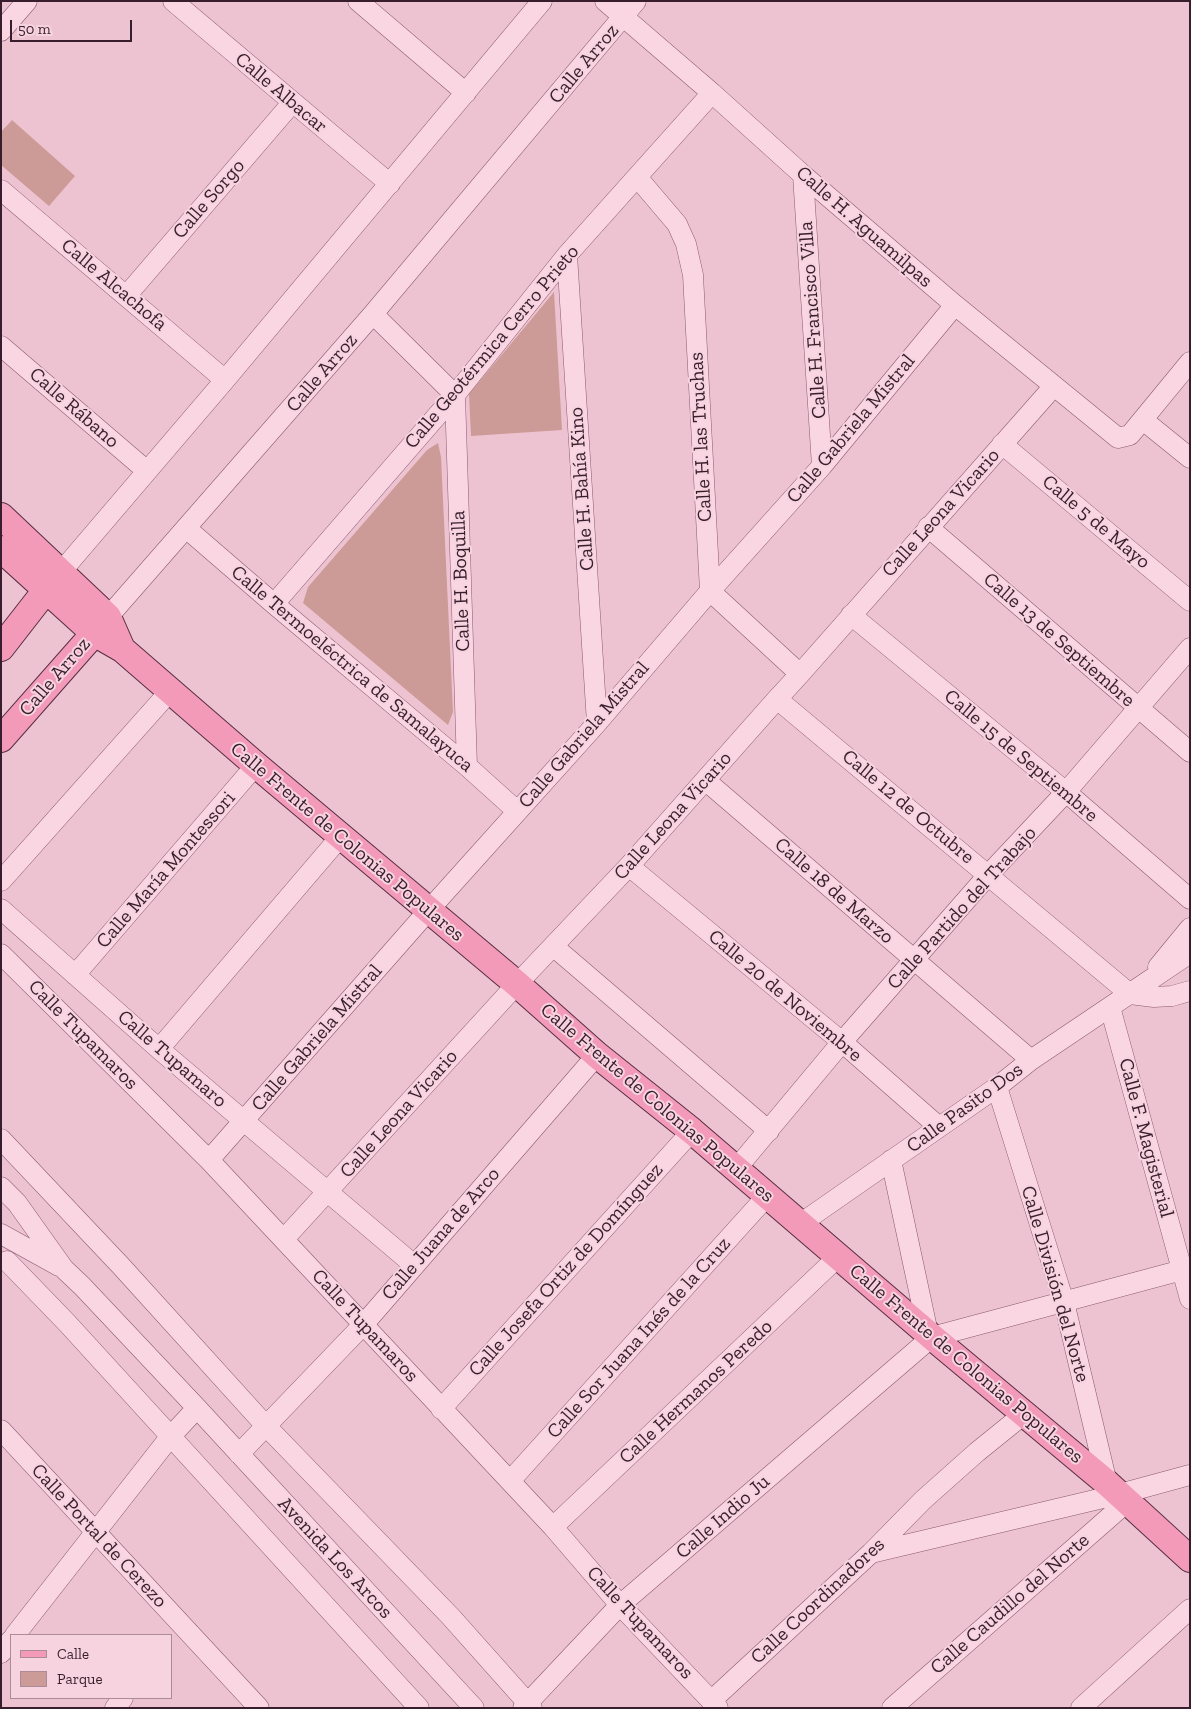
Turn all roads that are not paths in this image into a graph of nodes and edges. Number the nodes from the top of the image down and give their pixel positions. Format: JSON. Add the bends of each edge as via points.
{"nodes":[{"id":1,"x":26,"y":1,"type":"edge"},
{"id":2,"x":358,"y":1,"type":"edge"},
{"id":3,"x":605,"y":1,"type":"edge"},
{"id":4,"x":636,"y":1,"type":"edge"},
{"id":5,"x":536,"y":3,"type":"edge"},
{"id":6,"x":181,"y":4,"type":"edge"},
{"id":7,"x":624,"y":17,"type":"junction"},
{"id":8,"x":1,"y":31,"type":"edge"},
{"id":9,"x":466,"y":93,"type":"junction"},
{"id":10,"x":712,"y":93,"type":"junction"},
{"id":11,"x":292,"y":103,"type":"junction"},
{"id":12,"x":803,"y":175,"type":"junction"},
{"id":13,"x":636,"y":177,"type":"junction"},
{"id":14,"x":390,"y":184,"type":"junction"},
{"id":15,"x":1,"y":190,"type":"edge"},
{"id":16,"x":567,"y":255,"type":"junction"},
{"id":17,"x":127,"y":295,"type":"junction"},
{"id":18,"x":956,"y":305,"type":"junction"},
{"id":19,"x":373,"y":314,"type":"junction"},
{"id":20,"x":1,"y":346,"type":"edge"},
{"id":21,"x":1190,"y":362,"type":"edge"},
{"id":22,"x":226,"y":380,"type":"junction"},
{"id":23,"x":1054,"y":386,"type":"junction"},
{"id":24,"x":455,"y":395,"type":"junction"},
{"id":25,"x":1143,"y":420,"type":"junction"},
{"id":26,"x":1002,"y":444,"type":"junction"},
{"id":27,"x":1190,"y":458,"type":"edge"},
{"id":28,"x":822,"y":466,"type":"junction"},
{"id":29,"x":147,"y":471,"type":"junction"},
{"id":30,"x":1,"y":516,"type":"edge"},
{"id":31,"x":186,"y":528,"type":"junction"},
{"id":32,"x":928,"y":528,"type":"junction"},
{"id":33,"x":1,"y":549,"type":"edge"},
{"id":34,"x":54,"y":581,"type":"junction"},
{"id":35,"x":710,"y":591,"type":"junction"},
{"id":36,"x":1190,"y":601,"type":"edge"},
{"id":37,"x":274,"y":604,"type":"junction"},
{"id":38,"x":851,"y":614,"type":"junction"},
{"id":39,"x":101,"y":625,"type":"junction"},
{"id":40,"x":1,"y":648,"type":"edge"},
{"id":41,"x":1190,"y":648,"type":"edge"},
{"id":42,"x":800,"y":674,"type":"junction"},
{"id":43,"x":171,"y":690,"type":"junction"},
{"id":44,"x":777,"y":699,"type":"junction"},
{"id":45,"x":1138,"y":709,"type":"junction"},
{"id":46,"x":596,"y":723,"type":"junction"},
{"id":47,"x":1,"y":738,"type":"edge"},
{"id":48,"x":1190,"y":752,"type":"edge"},
{"id":49,"x":256,"y":765,"type":"junction"},
{"id":50,"x":468,"y":766,"type":"junction"},
{"id":51,"x":705,"y":780,"type":"junction"},
{"id":52,"x":1066,"y":792,"type":"junction"},
{"id":53,"x":517,"y":811,"type":"junction"},
{"id":54,"x":341,"y":836,"type":"junction"},
{"id":55,"x":628,"y":866,"type":"junction"},
{"id":56,"x":989,"y":874,"type":"junction"},
{"id":57,"x":1,"y":881,"type":"edge"},
{"id":58,"x":1190,"y":899,"type":"edge"},
{"id":59,"x":1,"y":909,"type":"edge"},
{"id":60,"x":428,"y":911,"type":"junction"},
{"id":61,"x":1190,"y":928,"type":"edge"},
{"id":62,"x":553,"y":946,"type":"junction"},
{"id":63,"x":1190,"y":953,"type":"edge"},
{"id":64,"x":1,"y":954,"type":"edge"},
{"id":65,"x":915,"y":960,"type":"junction"},
{"id":66,"x":75,"y":975,"type":"junction"},
{"id":67,"x":517,"y":984,"type":"junction"},
{"id":68,"x":1137,"y":989,"type":"junction"},
{"id":69,"x":1190,"y":991,"type":"edge"},
{"id":70,"x":1110,"y":1007,"type":"junction"},
{"id":71,"x":842,"y":1042,"type":"junction"},
{"id":72,"x":159,"y":1049,"type":"junction"},
{"id":73,"x":597,"y":1054,"type":"junction"},
{"id":74,"x":1031,"y":1060,"type":"junction"},
{"id":75,"x":996,"y":1087,"type":"junction"},
{"id":76,"x":244,"y":1122,"type":"junction"},
{"id":77,"x":938,"y":1127,"type":"junction"},
{"id":78,"x":692,"y":1131,"type":"junction"},
{"id":79,"x":769,"y":1131,"type":"junction"},
{"id":80,"x":1,"y":1139,"type":"edge"},
{"id":81,"x":209,"y":1160,"type":"junction"},
{"id":82,"x":892,"y":1160,"type":"junction"},
{"id":83,"x":736,"y":1169,"type":"junction"},
{"id":84,"x":1,"y":1187,"type":"edge"},
{"id":85,"x":328,"y":1192,"type":"junction"},
{"id":86,"x":767,"y":1196,"type":"junction"},
{"id":87,"x":800,"y":1224,"type":"junction"},
{"id":88,"x":35,"y":1231,"type":"junction"},
{"id":89,"x":1,"y":1234,"type":"edge"},
{"id":90,"x":284,"y":1239,"type":"junction"},
{"id":91,"x":21,"y":1246,"type":"junction"},
{"id":92,"x":839,"y":1256,"type":"junction"},
{"id":93,"x":4,"y":1263,"type":"edge"},
{"id":94,"x":414,"y":1265,"type":"junction"},
{"id":95,"x":64,"y":1269,"type":"junction"},
{"id":96,"x":1186,"y":1269,"type":"edge"},
{"id":97,"x":1190,"y":1299,"type":"edge"},
{"id":98,"x":1064,"y":1302,"type":"junction"},
{"id":99,"x":363,"y":1325,"type":"junction"},
{"id":100,"x":930,"y":1335,"type":"junction"},
{"id":101,"x":197,"y":1408,"type":"junction"},
{"id":102,"x":441,"y":1409,"type":"junction"},
{"id":103,"x":1024,"y":1414,"type":"junction"},
{"id":104,"x":266,"y":1426,"type":"junction"},
{"id":105,"x":170,"y":1438,"type":"junction"},
{"id":106,"x":5,"y":1442,"type":"edge"},
{"id":107,"x":239,"y":1454,"type":"junction"},
{"id":108,"x":1190,"y":1475,"type":"edge"},
{"id":109,"x":510,"y":1481,"type":"junction"},
{"id":110,"x":1118,"y":1492,"type":"junction"},
{"id":111,"x":553,"y":1527,"type":"junction"},
{"id":112,"x":96,"y":1533,"type":"junction"},
{"id":113,"x":871,"y":1553,"type":"junction"},
{"id":114,"x":1190,"y":1559,"type":"edge"},
{"id":115,"x":620,"y":1605,"type":"junction"},
{"id":116,"x":1190,"y":1610,"type":"edge"},
{"id":117,"x":176,"y":1630,"type":"edge"},
{"id":118,"x":16,"y":1634,"type":"edge"},
{"id":119,"x":10,"y":1641,"type":"edge"},
{"id":120,"x":1,"y":1652,"type":"edge"},
{"id":121,"x":714,"y":1704,"type":"edge"},
{"id":122,"x":413,"y":1706,"type":"edge"},
{"id":123,"x":528,"y":1706,"type":"edge"},
{"id":124,"x":258,"y":1708,"type":"edge"},
{"id":125,"x":474,"y":1708,"type":"edge"},
{"id":126,"x":892,"y":1708,"type":"edge"},
{"id":127,"x":1081,"y":1708,"type":"edge"}],
"edges":[{"from":1,"to":8,"type":"street"},
{"from":2,"to":9,"type":"street"},
{"from":3,"to":7,"type":"street","name":"Calle H. Aguamilpas"},
{"from":4,"to":7,"type":"street","name":"Calle Arroz"},
{"from":5,"to":9,"type":"street"},
{"from":6,"to":11,"type":"street","name":"Calle Albacar"},
{"from":7,"to":10,"type":"street","name":"Calle H. Aguamilpas"},
{"from":7,"to":19,"type":"street","name":"Calle Arroz"},
{"from":9,"to":14,"type":"street"},
{"from":10,"to":12,"type":"street","name":"Calle H. Aguamilpas"},
{"from":10,"to":13,"type":"street","name":"Calle Geotérmica Cerro Prieto"},
{"from":11,"to":14,"type":"street","name":"Calle Albacar"},
{"from":11,"to":17,"type":"street","name":"Calle Sorgo"},
{"from":12,"to":18,"type":"street","name":"Calle H. Aguamilpas"},
{"from":12,"to":28,"type":"street","name":"Calle H. Francisco Villa"},
{"from":13,"to":16,"type":"street","name":"Calle Geotérmica Cerro Prieto"},
{"from":13,"to":35,"type":"street","name":"Calle H. las Truchas","via":[[677,224],[686,244],[693,275]]},
{"from":14,"to":22,"type":"street"},
{"from":15,"to":17,"type":"street","name":"Calle Alcachofa"},
{"from":16,"to":24,"type":"street","name":"Calle Geotérmica Cerro Prieto"},
{"from":16,"to":46,"type":"street","name":"Calle H. Bahía Kino"},
{"from":17,"to":22,"type":"street","name":"Calle Alcachofa"},
{"from":18,"to":23,"type":"street","name":"Calle H. Aguamilpas"},
{"from":18,"to":28,"type":"street","name":"Calle Gabriela Mistral"},
{"from":19,"to":24,"type":"street"},
{"from":19,"to":31,"type":"street","name":"Calle Arroz"},
{"from":20,"to":29,"type":"street","name":"Calle Rábano"},
{"from":21,"to":25,"type":"street"},
{"from":22,"to":29,"type":"street"},
{"from":23,"to":25,"type":"street","name":"Calle H. Aguamilpas","via":[[1118,438],[1130,435]]},
{"from":23,"to":26,"type":"street","name":"Calle Leona Vicario"},
{"from":24,"to":37,"type":"street","name":"Calle Geotérmica Cerro Prieto"},
{"from":24,"to":50,"type":"street","name":"Calle H. Boquilla"},
{"from":25,"to":27,"type":"street"},
{"from":26,"to":32,"type":"street","name":"Calle Leona Vicario"},
{"from":26,"to":36,"type":"street","name":"Calle 5 de Mayo"},
{"from":28,"to":35,"type":"street","name":"Calle Gabriela Mistral"},
{"from":29,"to":34,"type":"street"},
{"from":30,"to":34,"type":"main road"},
{"from":31,"to":37,"type":"street","name":"Calle Termoeléctrica de Samalayuca"},
{"from":31,"to":39,"type":"street","name":"Calle Arroz"},
{"from":32,"to":38,"type":"street","name":"Calle Leona Vicario"},
{"from":32,"to":45,"type":"street","name":"Calle 13 de Septiembre"},
{"from":33,"to":34,"type":"main road"},
{"from":34,"to":39,"type":"main road","name":"Calle Frente de Colonias Populares"},
{"from":34,"to":40,"type":"main road"},
{"from":35,"to":42,"type":"street"},
{"from":35,"to":46,"type":"street","name":"Calle Gabriela Mistral"},
{"from":37,"to":50,"type":"street","name":"Calle Termoeléctrica de Samalayuca"},
{"from":38,"to":42,"type":"street","name":"Calle Leona Vicario"},
{"from":38,"to":52,"type":"street","name":"Calle 15 de Septiembre"},
{"from":39,"to":43,"type":"main road","name":"Calle Frente de Colonias Populares","via":[[122,648]]},
{"from":39,"to":47,"type":"main road","name":"Calle Arroz"},
{"from":41,"to":45,"type":"street","name":"Calle Partido del Trabajo"},
{"from":42,"to":44,"type":"street","name":"Calle Leona Vicario"},
{"from":43,"to":49,"type":"main road","name":"Calle Frente de Colonias Populares"},
{"from":43,"to":57,"type":"street"},
{"from":44,"to":51,"type":"street","name":"Calle Leona Vicario"},
{"from":44,"to":56,"type":"street","name":"Calle 12 de Octubre"},
{"from":45,"to":48,"type":"street","name":"Calle 13 de Septiembre"},
{"from":45,"to":52,"type":"street","name":"Calle Partido del Trabajo"},
{"from":46,"to":53,"type":"street","name":"Calle Gabriela Mistral"},
{"from":49,"to":54,"type":"main road","name":"Calle Frente de Colonias Populares"},
{"from":49,"to":66,"type":"street","name":"Calle María Montessori"},
{"from":50,"to":53,"type":"street","name":"Calle Termoeléctrica de Samalayuca"},
{"from":51,"to":55,"type":"street","name":"Calle Leona Vicario"},
{"from":51,"to":65,"type":"street","name":"Calle 18 de Marzo"},
{"from":52,"to":56,"type":"street","name":"Calle Partido del Trabajo"},
{"from":52,"to":58,"type":"street","name":"Calle 15 de Septiembre"},
{"from":53,"to":60,"type":"street","name":"Calle Gabriela Mistral"},
{"from":54,"to":60,"type":"main road","name":"Calle Frente de Colonias Populares"},
{"from":54,"to":72,"type":"street"},
{"from":55,"to":62,"type":"street","name":"Calle Leona Vicario"},
{"from":55,"to":71,"type":"street","name":"Calle 20 de Noviembre"},
{"from":56,"to":65,"type":"street","name":"Calle Partido del Trabajo"},
{"from":56,"to":68,"type":"street","name":"Calle 12 de Octubre"},
{"from":59,"to":66,"type":"street","name":"Calle Tupamaro"},
{"from":60,"to":67,"type":"main road","name":"Calle Frente de Colonias Populares"},
{"from":60,"to":76,"type":"street","name":"Calle Gabriela Mistral"},
{"from":61,"to":68,"type":"street"},
{"from":62,"to":67,"type":"street","name":"Calle Leona Vicario"},
{"from":62,"to":79,"type":"street"},
{"from":63,"to":68,"type":"street","name":"Calle Pasito Dos"},
{"from":64,"to":81,"type":"street","name":"Calle Tupamaros"},
{"from":65,"to":71,"type":"street","name":"Calle Partido del Trabajo"},
{"from":65,"to":74,"type":"street","name":"Calle 18 de Marzo"},
{"from":66,"to":72,"type":"street","name":"Calle Tupamaro"},
{"from":67,"to":73,"type":"main road","name":"Calle Frente de Colonias Populares"},
{"from":67,"to":85,"type":"street","name":"Calle Leona Vicario"},
{"from":68,"to":69,"type":"street","via":[[1154,997]]},
{"from":68,"to":70,"type":"street","name":"Calle Pasito Dos"},
{"from":70,"to":74,"type":"street","name":"Calle Pasito Dos"},
{"from":70,"to":96,"type":"street","name":"Calle F. Magisterial"},
{"from":71,"to":77,"type":"street","name":"Calle 20 de Noviembre"},
{"from":71,"to":79,"type":"street","name":"Calle Partido del Trabajo"},
{"from":72,"to":76,"type":"street","name":"Calle Tupamaro"},
{"from":73,"to":78,"type":"main road","name":"Calle Frente de Colonias Populares"},
{"from":73,"to":94,"type":"street","name":"Calle Juana de Arco"},
{"from":74,"to":75,"type":"street","name":"Calle Pasito Dos"},
{"from":75,"to":77,"type":"street","name":"Calle Pasito Dos"},
{"from":75,"to":98,"type":"street","name":"Calle División del Norte"},
{"from":76,"to":81,"type":"street","name":"Calle Gabriela Mistral"},
{"from":76,"to":85,"type":"street","name":"Calle Tupamaro"},
{"from":77,"to":82,"type":"street","name":"Calle Pasito Dos"},
{"from":78,"to":83,"type":"main road","name":"Calle Frente de Colonias Populares"},
{"from":78,"to":102,"type":"street","name":"Calle Josefa Ortiz de Domínguez"},
{"from":79,"to":83,"type":"street","name":"Calle Partido del Trabajo"},
{"from":80,"to":104,"type":"street"},
{"from":81,"to":90,"type":"street","name":"Calle Tupamaros"},
{"from":82,"to":87,"type":"street","name":"Calle Pasito Dos"},
{"from":82,"to":100,"type":"street"},
{"from":83,"to":86,"type":"main road","name":"Calle Frente de Colonias Populares"},
{"from":84,"to":88,"type":"street","name":"Avenida Los Arcos","via":[[17,1203]]},
{"from":85,"to":90,"type":"street","name":"Calle Leona Vicario"},
{"from":85,"to":94,"type":"street","name":"Calle Tupamaro"},
{"from":86,"to":87,"type":"main road","name":"Calle Frente de Colonias Populares"},
{"from":86,"to":109,"type":"street","name":"Calle Sor Juana Inés de la Cruz"},
{"from":87,"to":92,"type":"main road","name":"Calle Frente de Colonias Populares"},
{"from":88,"to":91,"type":"street"},
{"from":88,"to":95,"type":"street","name":"Avenida Los Arcos"},
{"from":89,"to":91,"type":"street","name":"Avenida Los Arcos"},
{"from":90,"to":99,"type":"street","name":"Calle Tupamaros"},
{"from":91,"to":93,"type":"street"},
{"from":91,"to":95,"type":"street","name":"Avenida Los Arcos"},
{"from":92,"to":100,"type":"main road","name":"Calle Frente de Colonias Populares"},
{"from":92,"to":111,"type":"street","name":"Calle Hermanos Peredo"},
{"from":93,"to":105,"type":"street","name":"Avenida Los Arcos","via":[[67,1323]]},
{"from":94,"to":99,"type":"street","name":"Calle Juana de Arco"},
{"from":95,"to":101,"type":"street","name":"Avenida Los Arcos"},
{"from":96,"to":97,"type":"street","name":"Calle F. Magisterial"},
{"from":96,"to":98,"type":"street"},
{"from":98,"to":100,"type":"street"},
{"from":98,"to":110,"type":"street","name":"Calle División del Norte"},
{"from":99,"to":102,"type":"street","name":"Calle Tupamaros"},
{"from":99,"to":104,"type":"street","name":"Calle Juana de Arco"},
{"from":100,"to":103,"type":"main road","name":"Calle Frente de Colonias Populares"},
{"from":100,"to":115,"type":"street","name":"Calle Indio Ju"},
{"from":101,"to":105,"type":"street"},
{"from":101,"to":107,"type":"street","name":"Avenida Los Arcos"},
{"from":102,"to":109,"type":"street","name":"Calle Tupamaros"},
{"from":103,"to":110,"type":"main road","name":"Calle Frente de Colonias Populares"},
{"from":103,"to":113,"type":"street","name":"Calle Coordinadores","via":[[976,1452]]},
{"from":104,"to":107,"type":"street","name":"Calle Juana de Arco"},
{"from":104,"to":123,"type":"street","via":[[450,1617]]},
{"from":105,"to":112,"type":"street"},
{"from":105,"to":122,"type":"street","name":"Avenida Los Arcos"},
{"from":106,"to":112,"type":"street","name":"Calle Portal de Cerezo"},
{"from":107,"to":125,"type":"street","name":"Avenida Los Arcos"},
{"from":108,"to":110,"type":"street"},
{"from":109,"to":111,"type":"street","name":"Calle Tupamaros"},
{"from":110,"to":113,"type":"street"},
{"from":110,"to":114,"type":"main road","name":"Calle Frente de Colonias Populares"},
{"from":110,"to":126,"type":"street","name":"Calle Caudillo del Norte"},
{"from":111,"to":115,"type":"street","name":"Calle Tupamaros"},
{"from":112,"to":117,"type":"street","name":"Calle Portal de Cerezo"},
{"from":112,"to":118,"type":"street"},
{"from":113,"to":121,"type":"street","name":"Calle Coordinadores"},
{"from":115,"to":121,"type":"street","name":"Calle Tupamaros"},
{"from":115,"to":123,"type":"street","name":"Calle Indio Ju"},
{"from":116,"to":127,"type":"street"},
{"from":117,"to":124,"type":"street","name":"Calle Portal de Cerezo"},
{"from":119,"to":120,"type":"street"}]}
